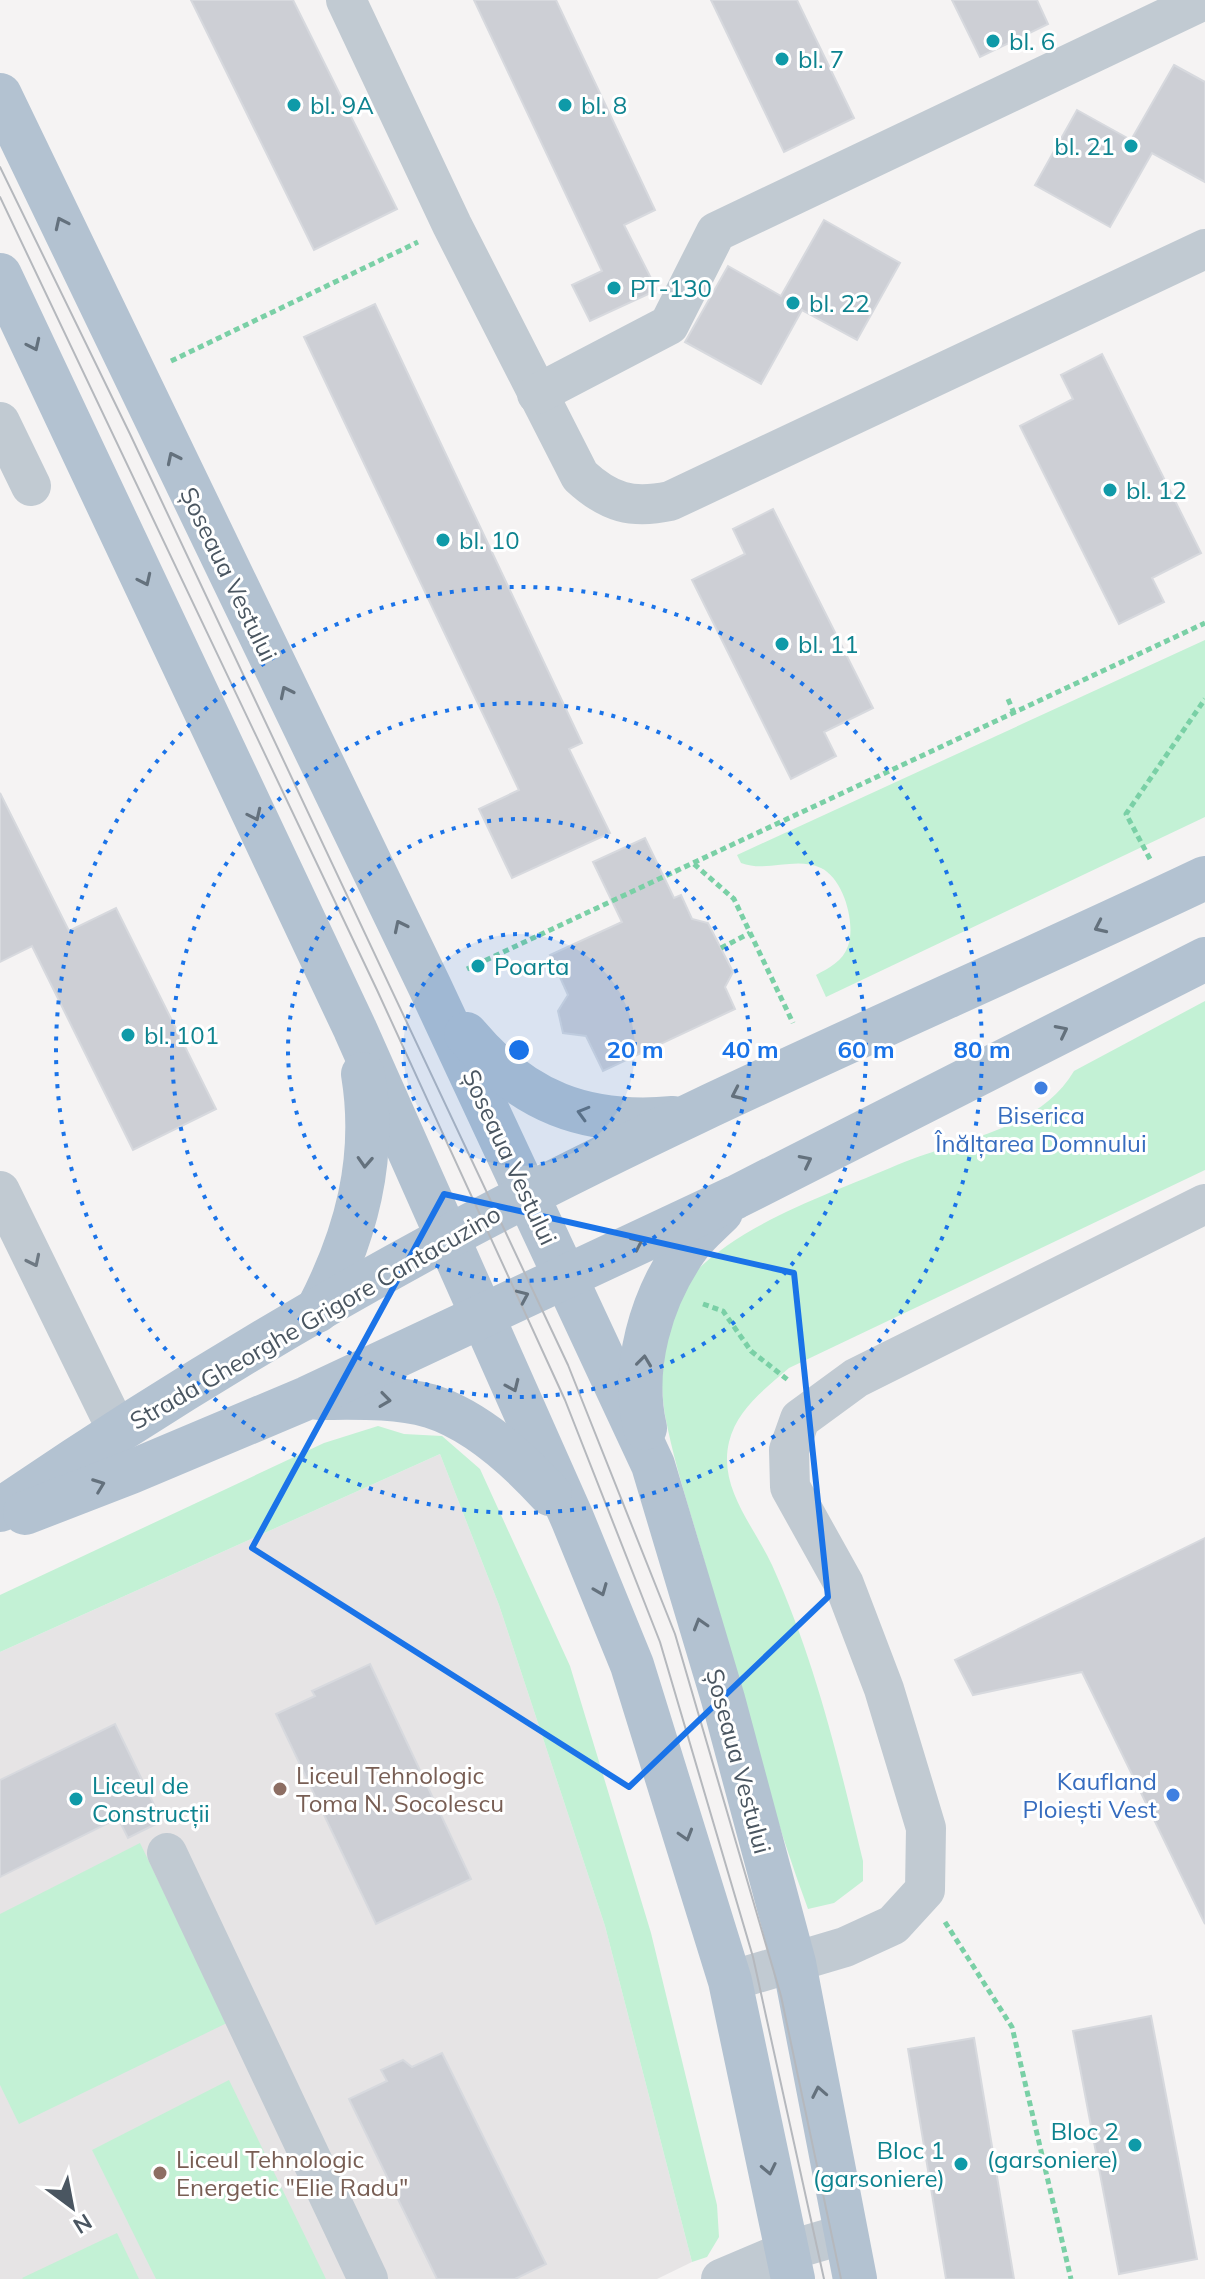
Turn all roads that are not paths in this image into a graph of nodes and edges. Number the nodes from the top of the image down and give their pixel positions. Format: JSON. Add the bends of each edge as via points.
{"nodes":[{"id":1,"x":346,"y":0,"type":"edge"},
{"id":2,"x":1204,"y":0,"type":"edge"},
{"id":3,"x":1152,"y":11,"type":"edge"},
{"id":4,"x":0,"y":95,"type":"edge"},
{"id":5,"x":1205,"y":249,"type":"edge"},
{"id":6,"x":0,"y":275,"type":"edge"},
{"id":7,"x":537,"y":394,"type":"junction"},
{"id":8,"x":0,"y":422,"type":"edge"},
{"id":9,"x":31,"y":486,"type":"dead end"},
{"id":10,"x":1188,"y":886,"type":"edge"},
{"id":11,"x":1205,"y":959,"type":"edge"},
{"id":12,"x":432,"y":991,"type":"junction"},
{"id":13,"x":355,"y":1029,"type":"junction"},
{"id":14,"x":688,"y":1117,"type":"junction"},
{"id":15,"x":0,"y":1191,"type":"edge"},
{"id":16,"x":529,"y":1196,"type":"junction"},
{"id":17,"x":736,"y":1197,"type":"junction"},
{"id":18,"x":1205,"y":1204,"type":"edge"},
{"id":19,"x":446,"y":1238,"type":"junction"},
{"id":20,"x":566,"y":1276,"type":"junction"},
{"id":21,"x":317,"y":1311,"type":"junction"},
{"id":22,"x":481,"y":1315,"type":"junction"},
{"id":23,"x":307,"y":1398,"type":"junction"},
{"id":24,"x":117,"y":1430,"type":"junction"},
{"id":25,"x":653,"y":1465,"type":"junction"},
{"id":26,"x":0,"y":1510,"type":"edge"},
{"id":27,"x":572,"y":1518,"type":"junction"},
{"id":28,"x":0,"y":1522,"type":"edge"},
{"id":29,"x":167,"y":1853,"type":"dead end"},
{"id":30,"x":794,"y":1963,"type":"junction"},
{"id":31,"x":730,"y":1981,"type":"junction"},
{"id":32,"x":845,"y":2234,"type":"junction"},
{"id":33,"x":790,"y":2265,"type":"edge"},
{"id":34,"x":368,"y":2279,"type":"edge"},
{"id":35,"x":721,"y":2279,"type":"edge"},
{"id":36,"x":855,"y":2279,"type":"edge"}],
"edges":[{"from":1,"to":7,"type":"street"},
{"from":2,"to":3,"type":"street"},
{"from":3,"to":7,"type":"street","via":[[716,232],[669,325]]},
{"from":12,"to":4,"type":"main road","name":"Șoseaua Vestului","one_way":true},
{"from":5,"to":7,"type":"street","via":[[670,501],[643,507],[618,503],[580,476]]},
{"from":6,"to":13,"type":"main road","one_way":true},
{"from":8,"to":9,"type":"street"},
{"from":10,"to":14,"type":"main road","name":"Strada Gheorghe Grigore Cantacuzino","one_way":true},
{"from":17,"to":11,"type":"main road","name":"Strada Gheorghe Grigore Cantacuzino","one_way":true},
{"from":14,"to":12,"type":"main road","one_way":true,"via":[[638,1121],[589,1116],[542,1100],[484,1056]]},
{"from":12,"to":16,"type":"main road","name":"Șoseaua Vestului"},
{"from":13,"to":19,"type":"main road"},
{"from":13,"to":21,"type":"main road","one_way":true,"via":[[368,1105],[364,1183],[354,1228]]},
{"from":14,"to":16,"type":"main road","name":"Strada Gheorghe Grigore Cantacuzino"},
{"from":15,"to":24,"type":"street","one_way":true},
{"from":16,"to":19,"type":"main road","name":"Strada Gheorghe Grigore Cantacuzino"},
{"from":16,"to":20,"type":"main road","name":"Șoseaua Vestului"},
{"from":20,"to":17,"type":"main road","name":"Strada Gheorghe Grigore Cantacuzino","one_way":true},
{"from":25,"to":17,"type":"main road","one_way":true,"via":[[642,1413],[642,1360],[654,1308],[687,1246]]},
{"from":18,"to":30,"type":"street","via":[[856,1378],[800,1419],[789,1450],[790,1487],[844,1584],[884,1689],[926,1828],[925,1890],[893,1925]]},
{"from":19,"to":21,"type":"main road","name":"Strada Gheorghe Grigore Cantacuzino"},
{"from":19,"to":22,"type":"main road"},
{"from":22,"to":20,"type":"main road","name":"Strada Gheorghe Grigore Cantacuzino","one_way":true},
{"from":20,"to":25,"type":"main road","name":"Șoseaua Vestului"},
{"from":21,"to":24,"type":"main road","name":"Strada Gheorghe Grigore Cantacuzino"},
{"from":22,"to":23,"type":"main road","name":"Strada Gheorghe Grigore Cantacuzino"},
{"from":22,"to":27,"type":"main road","one_way":true},
{"from":23,"to":27,"type":"main road","one_way":true,"via":[[371,1398],[431,1407],[487,1437],[522,1464]]},
{"from":28,"to":23,"type":"main road","name":"Strada Gheorghe Grigore Cantacuzino","one_way":true},
{"from":24,"to":26,"type":"main road","name":"Strada Gheorghe Grigore Cantacuzino"},
{"from":30,"to":25,"type":"main road","name":"Șoseaua Vestului","one_way":true},
{"from":27,"to":31,"type":"main road","one_way":true,"via":[[651,1720]]},
{"from":29,"to":34,"type":"street"},
{"from":30,"to":31,"type":"street"},
{"from":32,"to":30,"type":"main road","name":"Șoseaua Vestului","one_way":true},
{"from":31,"to":33,"type":"main road","one_way":true},
{"from":32,"to":33,"type":"street"},
{"from":32,"to":36,"type":"main road","name":"Șoseaua Vestului"},
{"from":33,"to":35,"type":"street"}]}
